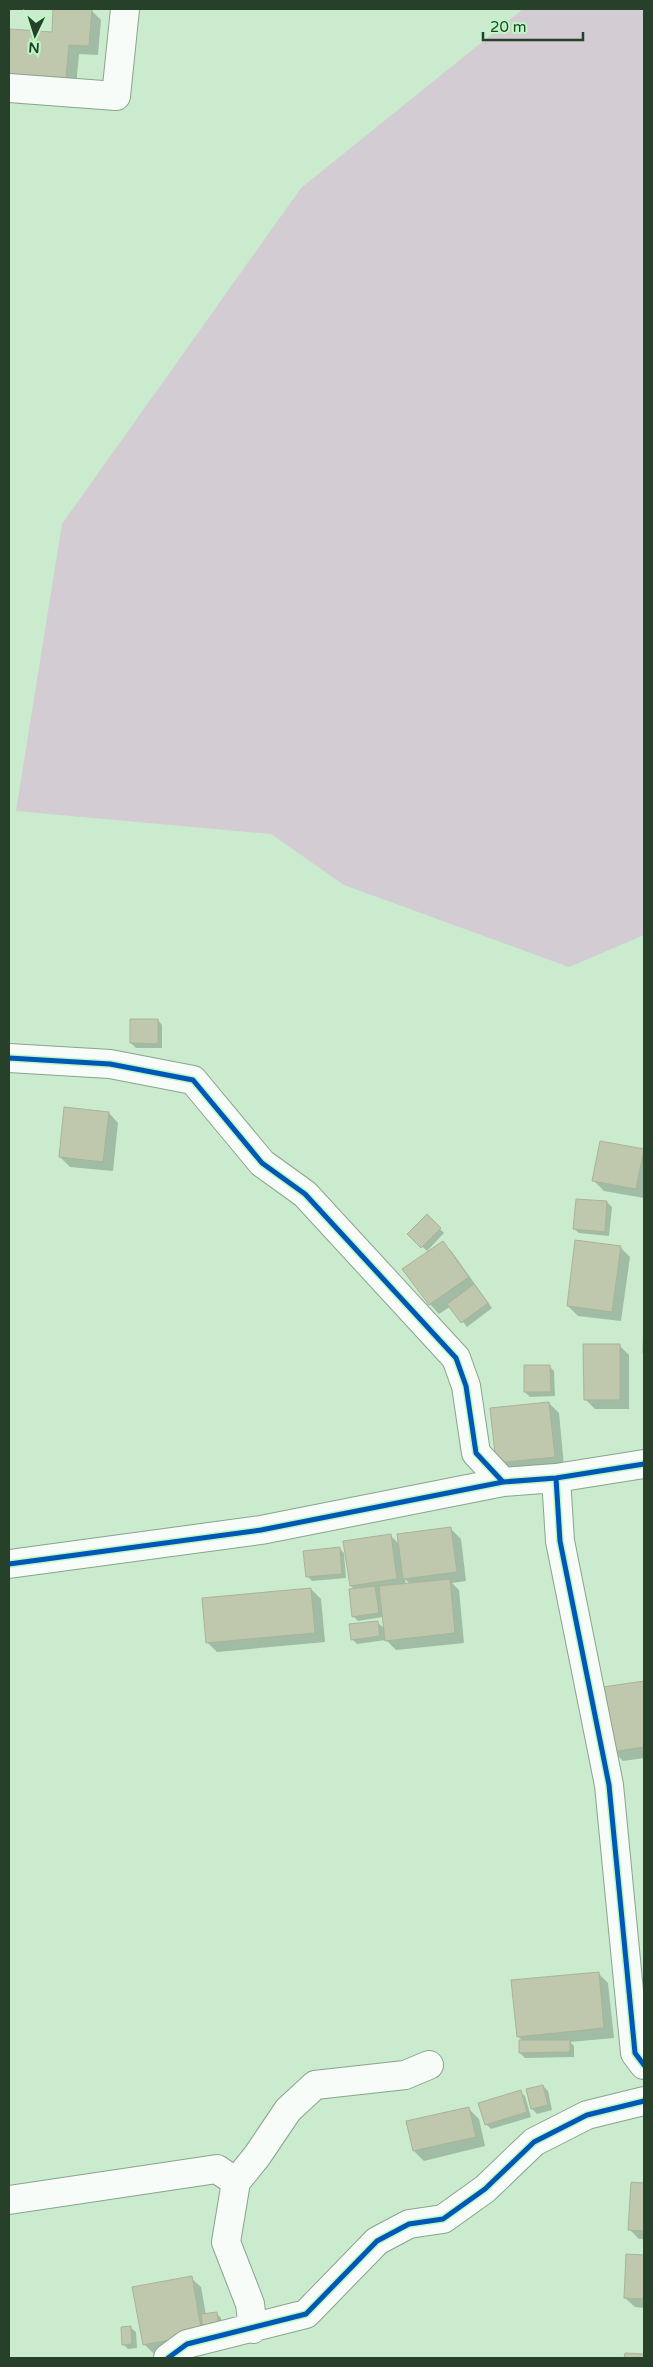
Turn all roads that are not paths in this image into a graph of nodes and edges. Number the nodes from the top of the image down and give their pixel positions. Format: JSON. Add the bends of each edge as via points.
{"nodes":[{"id":1,"x":125,"y":9,"type":"edge"},
{"id":2,"x":9,"y":88,"type":"edge"},
{"id":3,"x":9,"y":1058,"type":"edge"},
{"id":4,"x":644,"y":1464,"type":"edge"},
{"id":5,"x":556,"y":1478,"type":"junction"},
{"id":6,"x":503,"y":1482,"type":"junction"},
{"id":7,"x":9,"y":1564,"type":"edge"},
{"id":8,"x":644,"y":2064,"type":"edge"},
{"id":9,"x":429,"y":2065,"type":"dead end"},
{"id":10,"x":644,"y":2102,"type":"edge"},
{"id":11,"x":236,"y":2182,"type":"junction"},
{"id":12,"x":9,"y":2200,"type":"edge"},
{"id":13,"x":253,"y":2329,"type":"junction"},
{"id":14,"x":168,"y":2358,"type":"edge"}],
"edges":[{"from":1,"to":2,"type":"street","via":[[116,96]]},
{"from":3,"to":6,"type":"street","via":[[110,1064],[193,1080],[262,1163],[304,1194],[456,1358],[466,1386],[476,1453]]},
{"from":4,"to":5,"type":"street"},
{"from":5,"to":6,"type":"street"},
{"from":5,"to":8,"type":"street","via":[[560,1541],[608,1785],[635,2054]]},
{"from":6,"to":7,"type":"street","via":[[261,1530]]},
{"from":9,"to":11,"type":"street","via":[[405,2075],[315,2085],[288,2110]]},
{"from":10,"to":13,"type":"street","via":[[587,2115],[534,2142],[485,2189],[443,2219],[409,2224],[377,2241],[306,2314]]},
{"from":11,"to":12,"type":"street","via":[[217,2169]]},
{"from":11,"to":13,"type":"street","via":[[226,2242],[250,2304]]},
{"from":13,"to":14,"type":"street","via":[[187,2344]]}]}
